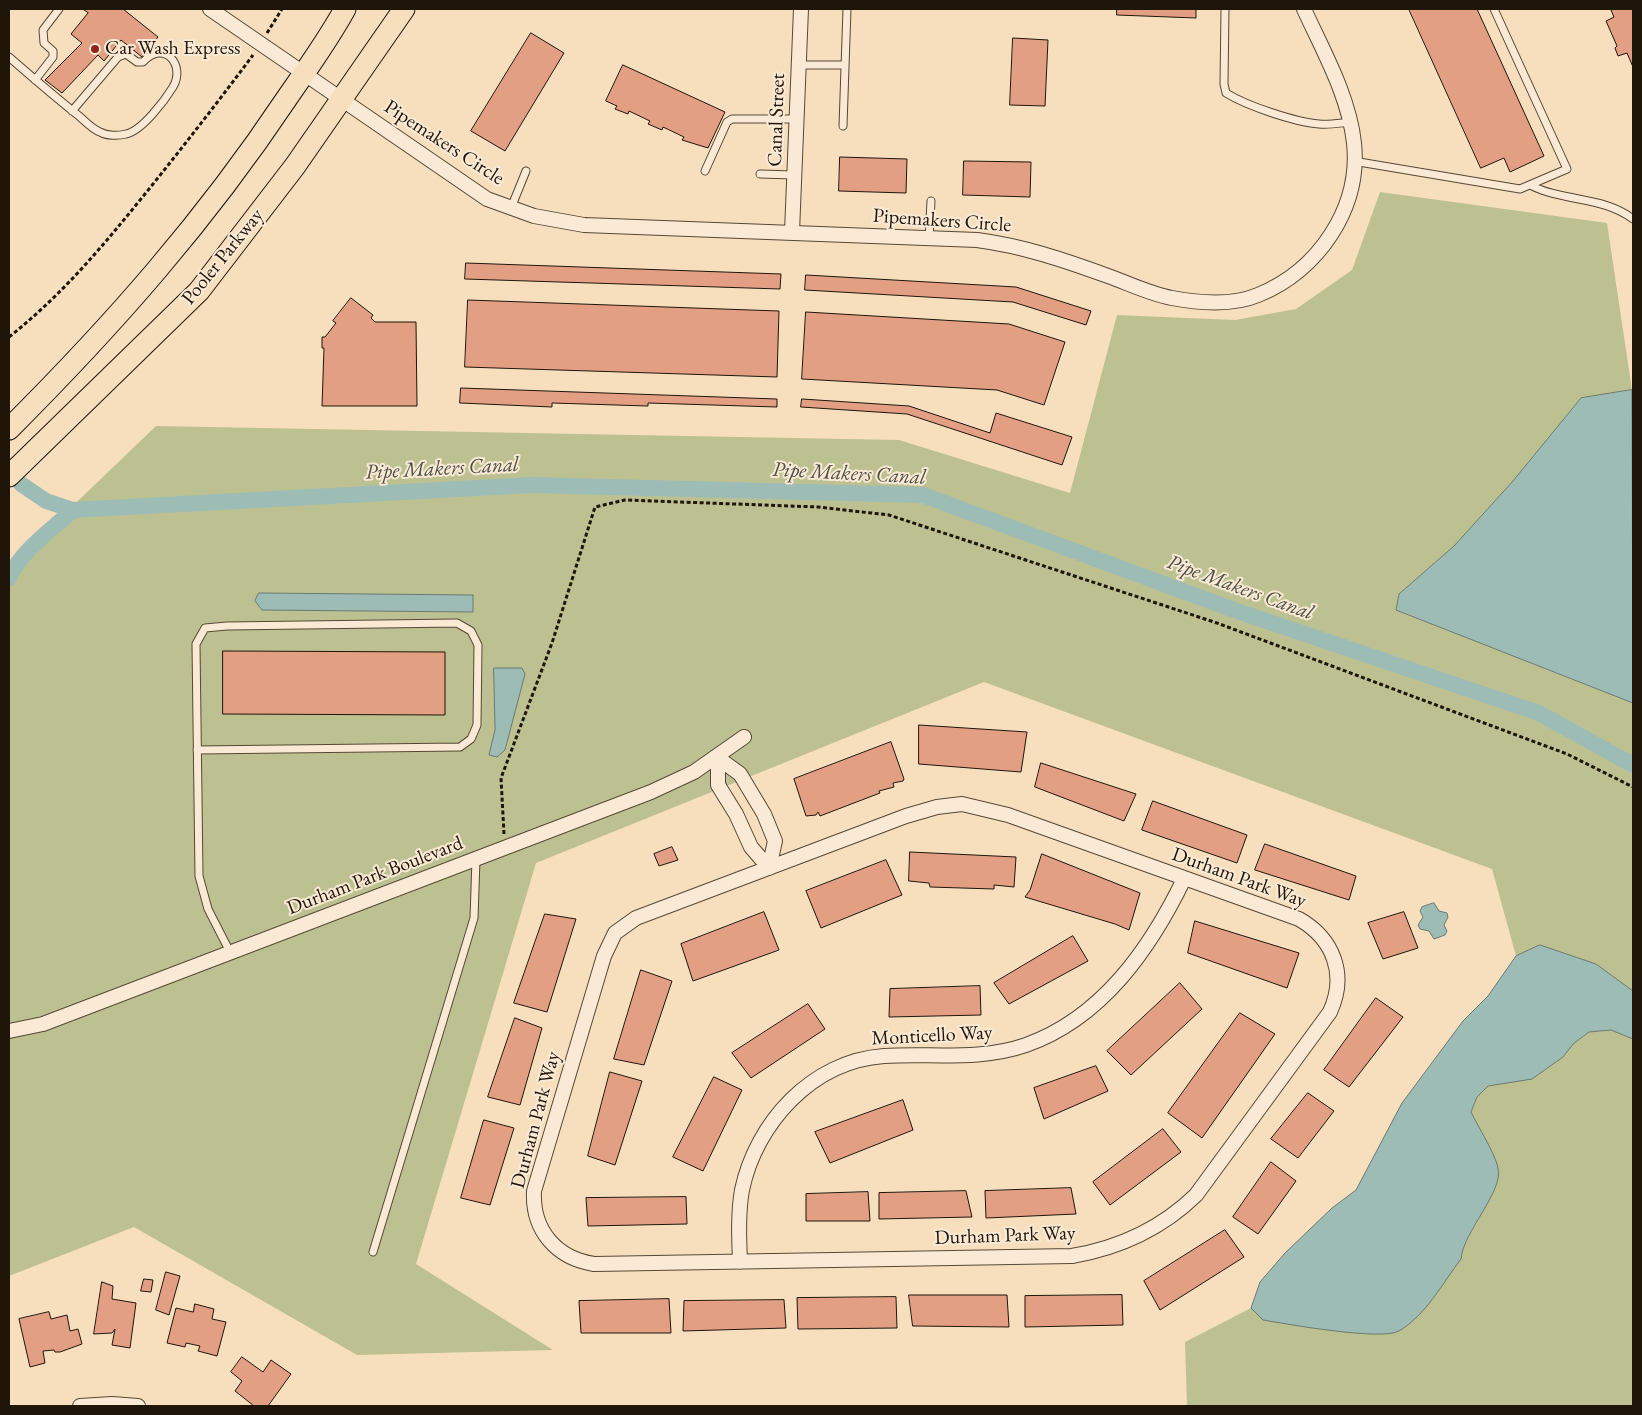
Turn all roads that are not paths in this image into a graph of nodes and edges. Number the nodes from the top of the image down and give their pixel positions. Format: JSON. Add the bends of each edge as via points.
{"nodes":[{"id":1,"x":59,"y":9,"type":"edge"},
{"id":2,"x":210,"y":9,"type":"edge"},
{"id":3,"x":345,"y":9,"type":"edge"},
{"id":4,"x":404,"y":9,"type":"edge"},
{"id":5,"x":801,"y":9,"type":"edge"},
{"id":6,"x":847,"y":9,"type":"edge"},
{"id":7,"x":1225,"y":9,"type":"edge"},
{"id":8,"x":1304,"y":9,"type":"edge"},
{"id":9,"x":1494,"y":9,"type":"edge"},
{"id":10,"x":9,"y":57,"type":"edge"},
{"id":11,"x":799,"y":64,"type":"junction"},
{"id":12,"x":845,"y":65,"type":"junction"},
{"id":13,"x":304,"y":73,"type":"junction"},
{"id":14,"x":35,"y":80,"type":"junction"},
{"id":15,"x":342,"y":100,"type":"junction"},
{"id":16,"x":72,"y":111,"type":"junction"},
{"id":17,"x":797,"y":120,"type":"junction"},
{"id":18,"x":1351,"y":122,"type":"junction"},
{"id":19,"x":843,"y":126,"type":"dead end"},
{"id":20,"x":1354,"y":161,"type":"junction"},
{"id":21,"x":526,"y":171,"type":"dead end"},
{"id":22,"x":705,"y":171,"type":"dead end"},
{"id":23,"x":760,"y":174,"type":"dead end"},
{"id":24,"x":794,"y":175,"type":"junction"},
{"id":25,"x":1530,"y":185,"type":"junction"},
{"id":26,"x":930,"y":201,"type":"dead end"},
{"id":27,"x":511,"y":208,"type":"junction"},
{"id":28,"x":1633,"y":219,"type":"edge"},
{"id":29,"x":792,"y":232,"type":"junction"},
{"id":30,"x":929,"y":239,"type":"junction"},
{"id":31,"x":9,"y":429,"type":"edge"},
{"id":32,"x":9,"y":476,"type":"edge"},
{"id":33,"x":744,"y":737,"type":"dead end"},
{"id":34,"x":197,"y":750,"type":"junction"},
{"id":35,"x":718,"y":758,"type":"junction"},
{"id":36,"x":754,"y":796,"type":"junction"},
{"id":37,"x":732,"y":808,"type":"junction"},
{"id":38,"x":476,"y":859,"type":"junction"},
{"id":39,"x":769,"y":868,"type":"junction"},
{"id":40,"x":1184,"y":879,"type":"junction"},
{"id":41,"x":230,"y":952,"type":"junction"},
{"id":42,"x":9,"y":1031,"type":"edge"},
{"id":43,"x":374,"y":1252,"type":"dead end"},
{"id":44,"x":740,"y":1262,"type":"junction"},
{"id":45,"x":80,"y":1406,"type":"edge"},
{"id":46,"x":138,"y":1406,"type":"edge"}],
"edges":[{"from":1,"to":14,"type":"lane","via":[[43,30],[44,43],[53,51],[53,57]]},
{"from":2,"to":13,"type":"street","name":"Pipemakers Circle"},
{"from":3,"to":13,"type":"main road","name":"Pooler Parkway"},
{"from":4,"to":15,"type":"main road","name":"Pooler Parkway"},
{"from":5,"to":11,"type":"street","name":"Canal Street"},
{"from":6,"to":12,"type":"lane"},
{"from":7,"to":18,"type":"lane","via":[[1226,92],[1237,99],[1300,121],[1320,124]]},
{"from":8,"to":18,"type":"street","name":"Pipemakers Circle"},
{"from":9,"to":25,"type":"lane","via":[[1567,169]]},
{"from":10,"to":14,"type":"lane"},
{"from":11,"to":12,"type":"lane"},
{"from":11,"to":17,"type":"street","name":"Canal Street"},
{"from":12,"to":19,"type":"lane"},
{"from":13,"to":15,"type":"street","name":"Pipemakers Circle"},
{"from":13,"to":31,"type":"main road","name":"Pooler Parkway","via":[[259,140],[167,261],[79,359]]},
{"from":14,"to":16,"type":"lane"},
{"from":15,"to":27,"type":"street","name":"Pipemakers Circle","via":[[487,199]]},
{"from":15,"to":32,"type":"main road","name":"Pooler Parkway","via":[[199,291]]},
{"from":16,"to":16,"type":"lane","via":[[99,132],[127,134],[141,127],[174,86],[177,67],[170,56],[161,52],[150,54],[143,62],[137,62],[126,54],[118,57]]},
{"from":17,"to":22,"type":"lane","via":[[732,119],[727,122]]},
{"from":17,"to":24,"type":"street","name":"Canal Street"},
{"from":18,"to":20,"type":"street","name":"Pipemakers Circle"},
{"from":20,"to":25,"type":"lane","via":[[1520,189]]},
{"from":20,"to":30,"type":"street","name":"Pipemakers Circle","via":[[1352,185],[1337,226],[1324,247],[1306,265],[1278,284],[1258,295],[1229,302],[1170,298],[1015,245]]},
{"from":21,"to":27,"type":"lane"},
{"from":23,"to":24,"type":"lane"},
{"from":24,"to":29,"type":"street","name":"Canal Street"},
{"from":25,"to":28,"type":"lane","via":[[1541,191],[1611,207]]},
{"from":26,"to":30,"type":"lane"},
{"from":27,"to":29,"type":"street","name":"Pipemakers Circle","via":[[534,216],[584,225]]},
{"from":29,"to":30,"type":"street","name":"Pipemakers Circle"},
{"from":33,"to":35,"type":"street","name":"Durham Park Boulevard"},
{"from":34,"to":34,"type":"lane","via":[[196,644],[205,628],[457,624],[471,632],[478,645],[477,725],[470,739],[460,747]]},
{"from":34,"to":41,"type":"lane","via":[[199,876],[208,910]]},
{"from":35,"to":36,"type":"street","via":[[740,774]]},
{"from":35,"to":37,"type":"street","via":[[718,785]]},
{"from":35,"to":38,"type":"street","name":"Durham Park Boulevard","via":[[651,792]]},
{"from":36,"to":37,"type":"street"},
{"from":36,"to":39,"type":"street","via":[[775,841]]},
{"from":37,"to":39,"type":"street","via":[[751,847]]},
{"from":38,"to":41,"type":"street","name":"Durham Park Boulevard"},
{"from":38,"to":43,"type":"lane","via":[[474,918]]},
{"from":39,"to":40,"type":"street","name":"Durham Park Way","via":[[923,810],[962,804],[1008,815]]},
{"from":39,"to":44,"type":"street","name":"Durham Park Way","via":[[636,918],[610,939],[534,1191],[535,1212],[544,1232],[556,1248],[573,1259],[594,1264]]},
{"from":40,"to":44,"type":"street","name":"Monticello Way","via":[[1161,926],[1126,971],[1098,1002],[1056,1032],[1026,1045],[992,1054],[896,1055],[866,1059],[826,1074],[795,1096],[771,1123],[750,1162],[740,1207]]},
{"from":40,"to":44,"type":"street","name":"Durham Park Way","via":[[1309,924],[1330,946],[1337,965],[1338,983],[1335,1001],[1324,1021],[1205,1185],[1186,1205],[1128,1241],[1072,1256]]},
{"from":41,"to":42,"type":"street","name":"Durham Park Boulevard","via":[[43,1024]]},
{"from":45,"to":46,"type":"street"}]}
